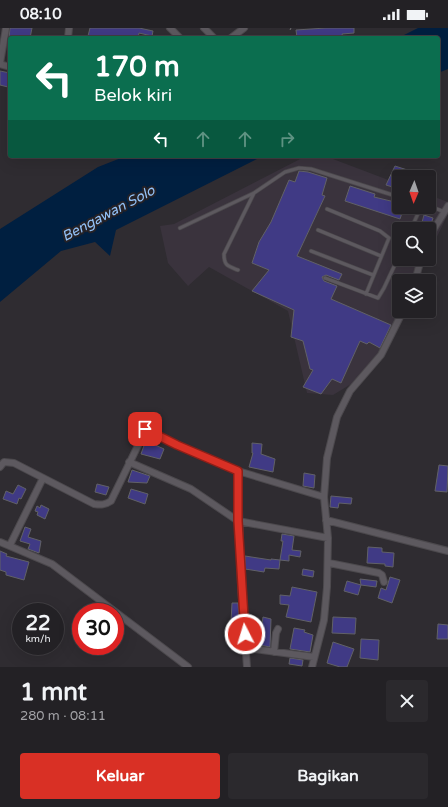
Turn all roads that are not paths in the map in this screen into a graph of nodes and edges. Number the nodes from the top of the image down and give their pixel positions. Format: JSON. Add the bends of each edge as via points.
{"nodes":[{"id":1,"x":6,"y":28,"type":"edge"},
{"id":2,"x":170,"y":28,"type":"edge"},
{"id":3,"x":204,"y":28,"type":"edge"},
{"id":4,"x":241,"y":29,"type":"edge"},
{"id":5,"x":178,"y":36,"type":"edge"},
{"id":6,"x":212,"y":36,"type":"edge"},
{"id":7,"x":233,"y":36,"type":"edge"},
{"id":8,"x":0,"y":63,"type":"edge"},
{"id":9,"x":254,"y":193,"type":"junction"},
{"id":10,"x":392,"y":195,"type":"edge"},
{"id":11,"x":448,"y":206,"type":"edge"},
{"id":12,"x":327,"y":209,"type":"dead end"},
{"id":13,"x":436,"y":209,"type":"edge"},
{"id":14,"x":445,"y":212,"type":"junction"},
{"id":15,"x":436,"y":226,"type":"edge"},
{"id":16,"x":180,"y":228,"type":"dead end"},
{"id":17,"x":318,"y":230,"type":"dead end"},
{"id":18,"x":311,"y":251,"type":"dead end"},
{"id":19,"x":381,"y":256,"type":"junction"},
{"id":20,"x":394,"y":266,"type":"edge"},
{"id":21,"x":238,"y":270,"type":"dead end"},
{"id":22,"x":373,"y":276,"type":"junction"},
{"id":23,"x":325,"y":278,"type":"dead end"},
{"id":24,"x":366,"y":294,"type":"junction"},
{"id":25,"x":400,"y":318,"type":"edge"},
{"id":26,"x":129,"y":462,"type":"junction"},
{"id":27,"x":0,"y":466,"type":"edge"},
{"id":28,"x":238,"y":471,"type":"junction"},
{"id":29,"x":43,"y":478,"type":"junction"},
{"id":30,"x":324,"y":497,"type":"junction"},
{"id":31,"x":326,"y":520,"type":"junction"},
{"id":32,"x":238,"y":521,"type":"junction"},
{"id":33,"x":328,"y":538,"type":"junction"},
{"id":34,"x":0,"y":542,"type":"edge"},
{"id":35,"x":10,"y":546,"type":"junction"},
{"id":36,"x":448,"y":550,"type":"edge"},
{"id":37,"x":329,"y":563,"type":"junction"},
{"id":38,"x":384,"y":582,"type":"dead end"},
{"id":39,"x":278,"y":629,"type":"dead end"},
{"id":40,"x":246,"y":648,"type":"junction"},
{"id":41,"x":274,"y":652,"type":"junction"},
{"id":42,"x":314,"y":657,"type":"junction"},
{"id":43,"x":188,"y":667,"type":"edge"},
{"id":44,"x":247,"y":667,"type":"edge"},
{"id":45,"x":312,"y":667,"type":"edge"}],
"edges":[{"from":1,"to":8,"type":"street"},
{"from":2,"to":5,"type":"street"},
{"from":3,"to":6,"type":"street"},
{"from":4,"to":7,"type":"street"},
{"from":9,"to":10,"type":"lane","via":[[285,172],[302,168]]},
{"from":9,"to":16,"type":"lane"},
{"from":9,"to":21,"type":"lane","via":[[224,254],[227,265]]},
{"from":11,"to":14,"type":"street"},
{"from":12,"to":19,"type":"lane","via":[[385,234],[389,238]]},
{"from":13,"to":14,"type":"lane"},
{"from":14,"to":15,"type":"street"},
{"from":17,"to":19,"type":"lane"},
{"from":18,"to":22,"type":"lane"},
{"from":19,"to":22,"type":"lane"},
{"from":20,"to":24,"type":"lane","via":[[380,296],[376,298]]},
{"from":22,"to":24,"type":"lane"},
{"from":23,"to":24,"type":"lane"},
{"from":25,"to":30,"type":"street","via":[[381,355],[350,391],[337,417],[327,458]]},
{"from":26,"to":28,"type":"street","via":[[146,429]]},
{"from":26,"to":29,"type":"street","via":[[111,501],[102,506]]},
{"from":26,"to":32,"type":"street","via":[[191,489]]},
{"from":27,"to":29,"type":"street","via":[[7,461]]},
{"from":28,"to":30,"type":"street"},
{"from":28,"to":32,"type":"street"},
{"from":29,"to":35,"type":"street"},
{"from":30,"to":31,"type":"street"},
{"from":31,"to":33,"type":"street"},
{"from":31,"to":36,"type":"street"},
{"from":32,"to":33,"type":"street"},
{"from":32,"to":40,"type":"street"},
{"from":33,"to":37,"type":"street"},
{"from":34,"to":35,"type":"street"},
{"from":35,"to":43,"type":"street","via":[[52,564]]},
{"from":37,"to":38,"type":"street","via":[[379,573]]},
{"from":37,"to":42,"type":"street","via":[[324,620]]},
{"from":39,"to":41,"type":"street"},
{"from":40,"to":41,"type":"street"},
{"from":40,"to":44,"type":"street"},
{"from":41,"to":42,"type":"street"},
{"from":42,"to":45,"type":"street"}]}
